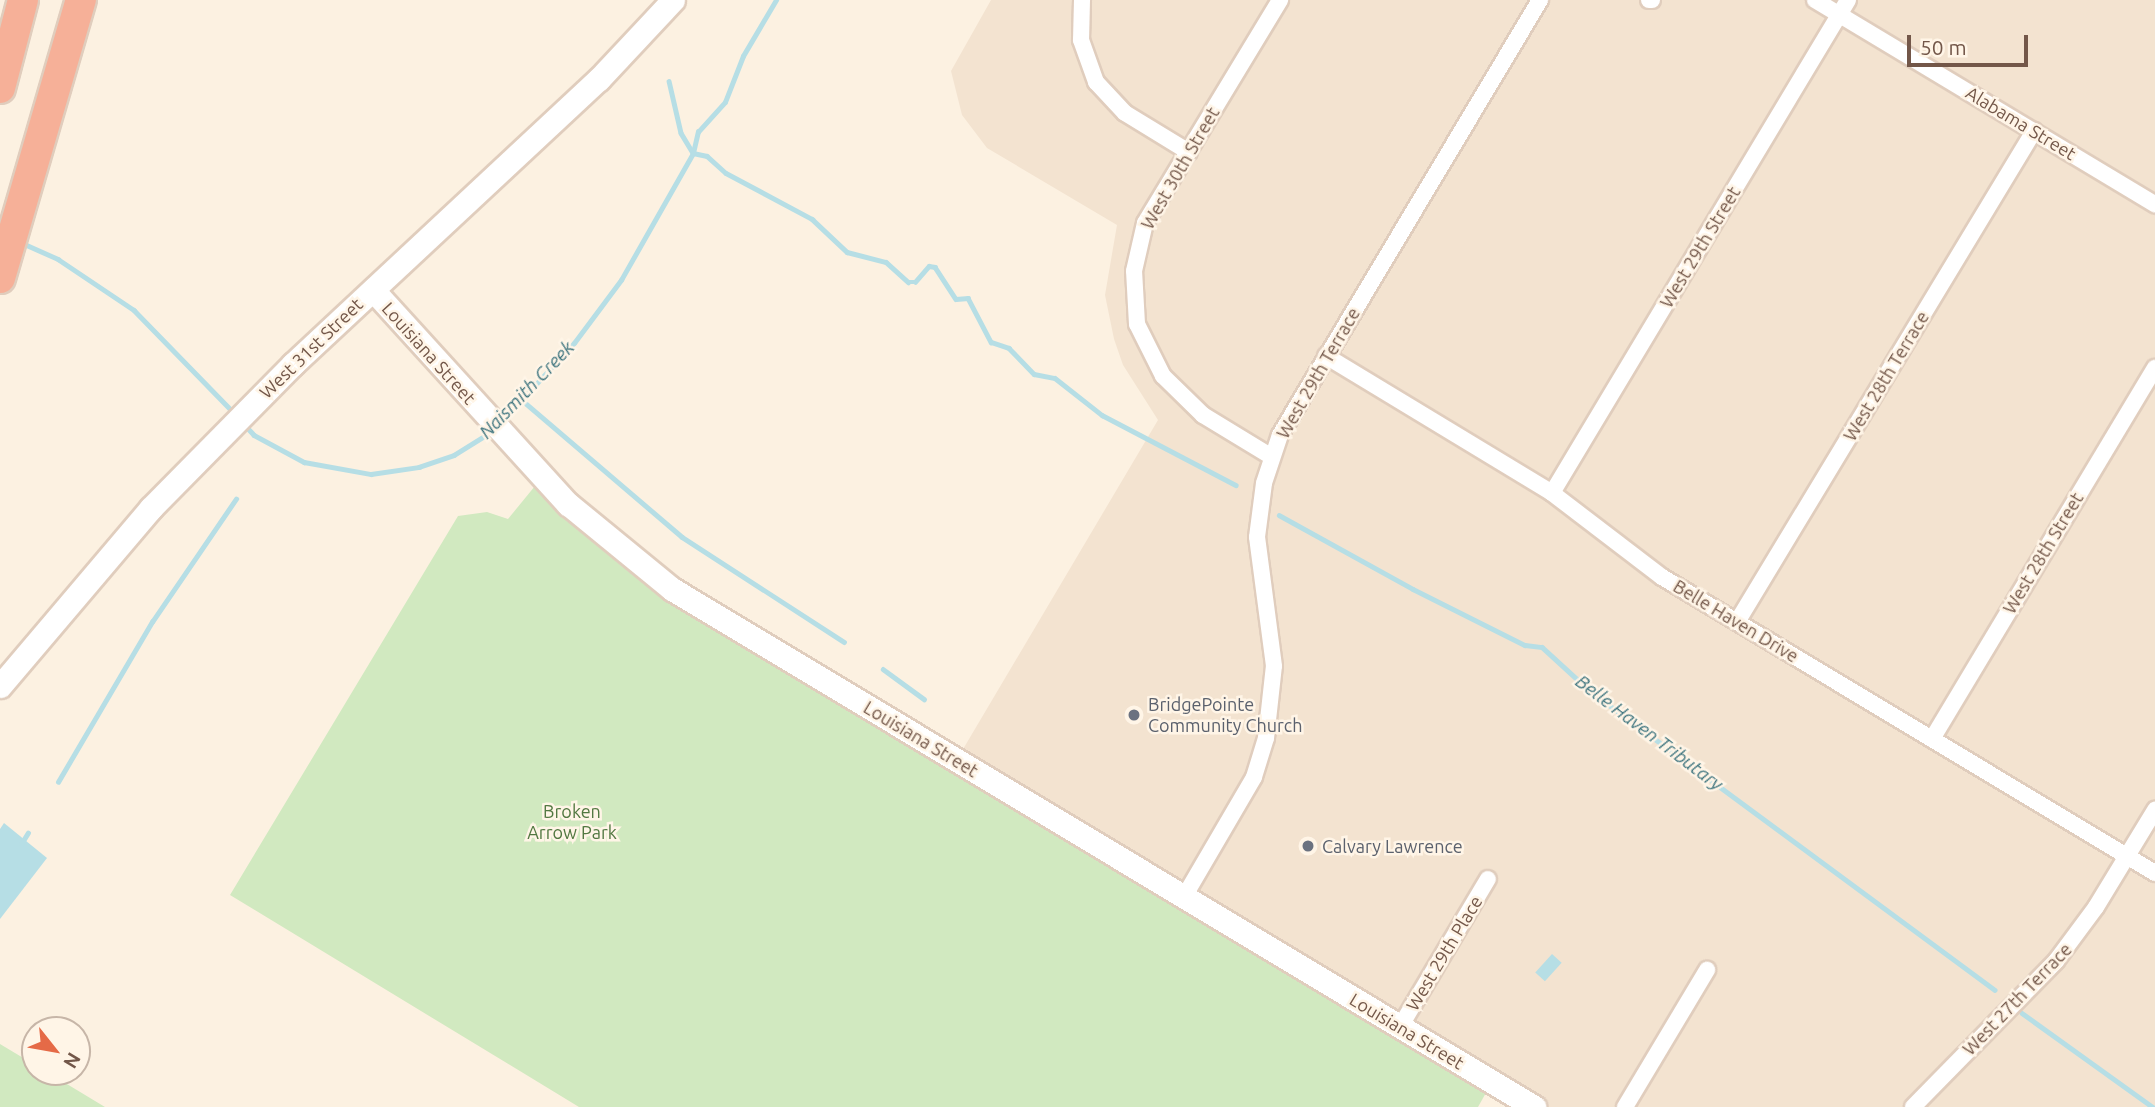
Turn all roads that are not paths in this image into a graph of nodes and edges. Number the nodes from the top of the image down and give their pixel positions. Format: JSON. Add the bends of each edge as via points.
{"nodes":[{"id":1,"x":23,"y":0,"type":"edge"},
{"id":2,"x":81,"y":0,"type":"edge"},
{"id":3,"x":673,"y":0,"type":"edge"},
{"id":4,"x":1082,"y":0,"type":"edge"},
{"id":5,"x":1280,"y":0,"type":"edge"},
{"id":6,"x":1540,"y":0,"type":"edge"},
{"id":7,"x":1815,"y":0,"type":"edge"},
{"id":8,"x":1844,"y":7,"type":"edge"},
{"id":9,"x":0,"y":88,"type":"edge"},
{"id":10,"x":2034,"y":131,"type":"junction"},
{"id":11,"x":1189,"y":152,"type":"junction"},
{"id":12,"x":2155,"y":204,"type":"edge"},
{"id":13,"x":0,"y":278,"type":"edge"},
{"id":14,"x":373,"y":290,"type":"junction"},
{"id":15,"x":1326,"y":356,"type":"junction"},
{"id":16,"x":2155,"y":368,"type":"edge"},
{"id":17,"x":1272,"y":457,"type":"junction"},
{"id":18,"x":1552,"y":493,"type":"junction"},
{"id":19,"x":1737,"y":622,"type":"junction"},
{"id":20,"x":0,"y":686,"type":"edge"},
{"id":21,"x":1932,"y":739,"type":"junction"},
{"id":22,"x":2155,"y":810,"type":"edge"},
{"id":23,"x":2128,"y":856,"type":"junction"},
{"id":24,"x":2155,"y":873,"type":"edge"},
{"id":25,"x":1488,"y":878,"type":"dead end"},
{"id":26,"x":1184,"y":897,"type":"junction"},
{"id":27,"x":1707,"y":970,"type":"dead end"},
{"id":28,"x":1400,"y":1027,"type":"junction"},
{"id":29,"x":1534,"y":1107,"type":"edge"},
{"id":30,"x":1625,"y":1107,"type":"edge"},
{"id":31,"x":1913,"y":1107,"type":"edge"}],
"edges":[{"from":1,"to":9,"type":"highway"},
{"from":2,"to":13,"type":"highway"},
{"from":3,"to":14,"type":"main road","name":"West 31st Street","via":[[599,79]]},
{"from":4,"to":11,"type":"street","via":[[1081,40],[1096,82],[1125,113]]},
{"from":5,"to":11,"type":"street","name":"West 30th Street"},
{"from":6,"to":15,"type":"street","name":"West 29th Terrace"},
{"from":7,"to":8,"type":"street","name":"Alabama Street"},
{"from":8,"to":10,"type":"street","name":"Alabama Street"},
{"from":8,"to":18,"type":"street","name":"West 29th Street"},
{"from":10,"to":12,"type":"street","name":"Alabama Street"},
{"from":10,"to":19,"type":"street","name":"West 28th Terrace"},
{"from":11,"to":17,"type":"street","name":"West 30th Street","via":[[1146,223],[1138,248],[1134,271],[1138,324],[1154,363],[1182,398]]},
{"from":14,"to":20,"type":"main road","name":"West 31st Street","via":[[185,473],[83,584]]},
{"from":14,"to":26,"type":"main road","name":"Louisiana Street","via":[[531,466],[590,524],[673,589]]},
{"from":15,"to":17,"type":"street","name":"West 29th Terrace","via":[[1287,420]]},
{"from":15,"to":18,"type":"street","name":"Belle Haven Drive"},
{"from":16,"to":21,"type":"street","name":"West 28th Street"},
{"from":17,"to":26,"type":"street","name":"West 29th Terrace","via":[[1257,537],[1273,645],[1270,720],[1254,777]]},
{"from":18,"to":19,"type":"street","name":"Belle Haven Drive","via":[[1662,577]]},
{"from":19,"to":21,"type":"street","name":"Belle Haven Drive"},
{"from":21,"to":23,"type":"street","name":"Belle Haven Drive"},
{"from":22,"to":23,"type":"street","name":"West 27th Terrace"},
{"from":23,"to":24,"type":"street","name":"Belle Haven Drive"},
{"from":23,"to":31,"type":"street","name":"West 27th Terrace","via":[[2056,961]]},
{"from":25,"to":28,"type":"street","name":"West 29th Place"},
{"from":26,"to":28,"type":"main road","name":"Louisiana Street"},
{"from":27,"to":30,"type":"street"},
{"from":28,"to":29,"type":"main road","name":"Louisiana Street"}]}
